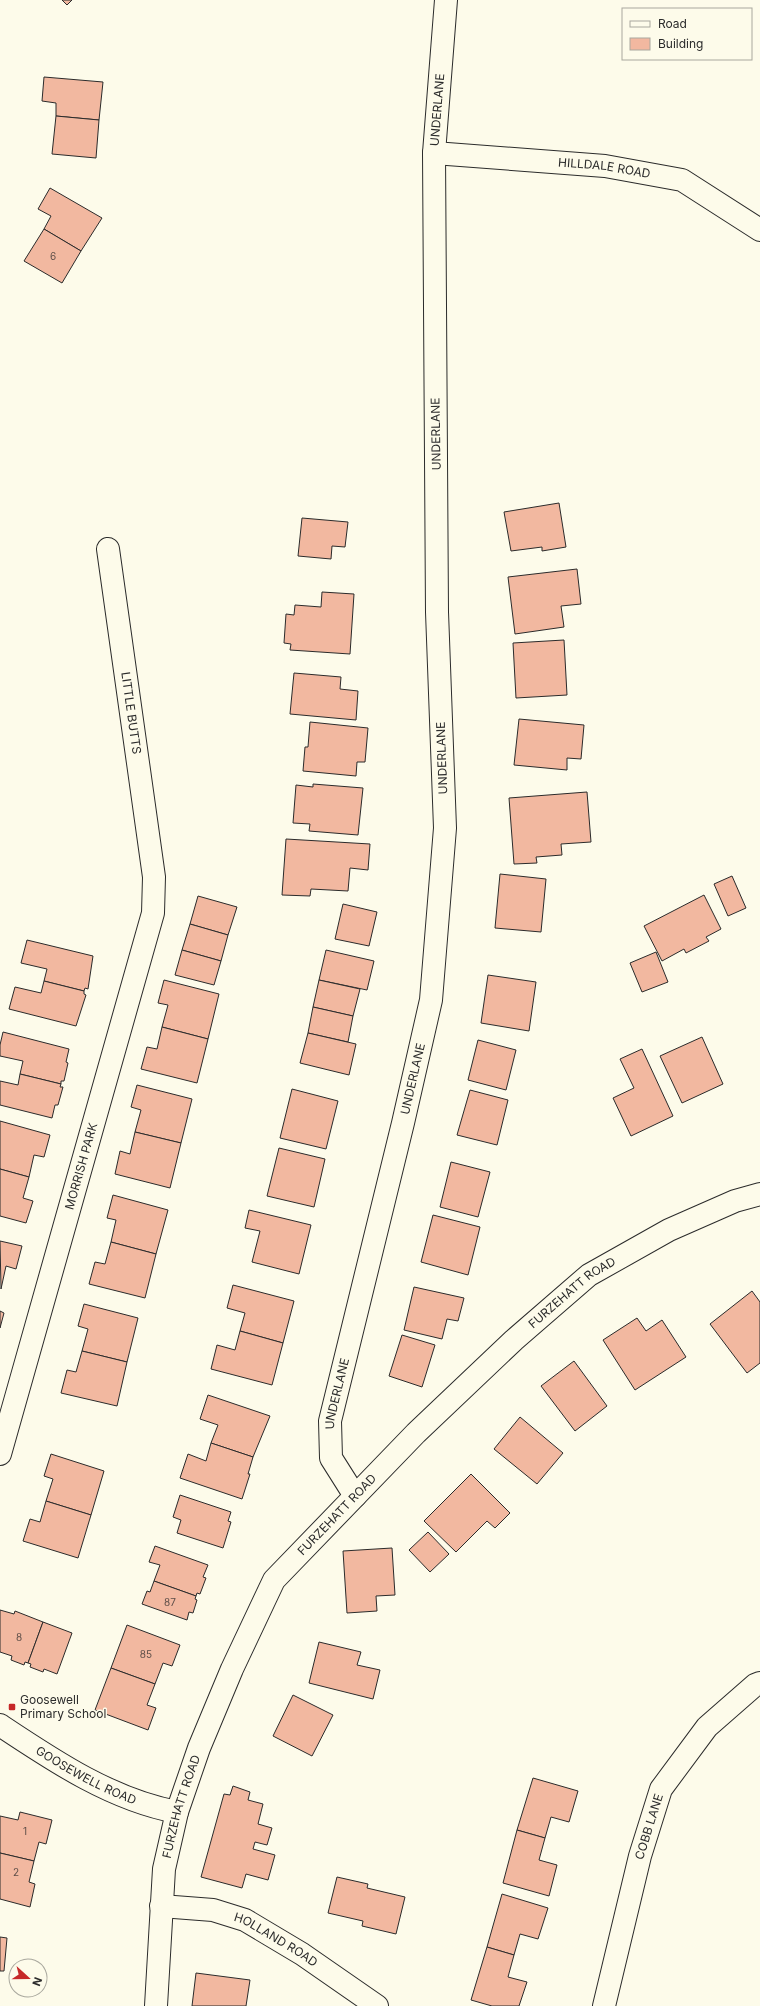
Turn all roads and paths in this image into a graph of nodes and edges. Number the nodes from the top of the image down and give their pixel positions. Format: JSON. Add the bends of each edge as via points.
{"nodes":[{"id":1,"x":446,"y":0,"type":"edge"},
{"id":2,"x":434,"y":153,"type":"junction"},
{"id":3,"x":760,"y":230,"type":"edge"},
{"id":4,"x":108,"y":549,"type":"dead end"},
{"id":5,"x":154,"y":877,"type":"joint"},
{"id":6,"x":760,"y":1194,"type":"edge"},
{"id":7,"x":0,"y":1454,"type":"edge"},
{"id":8,"x":355,"y":1496,"type":"junction"},
{"id":9,"x":760,"y":1683,"type":"edge"},
{"id":10,"x":0,"y":1725,"type":"edge"},
{"id":11,"x":177,"y":1812,"type":"junction"},
{"id":12,"x":161,"y":1906,"type":"junction"},
{"id":13,"x":156,"y":2006,"type":"edge"},
{"id":14,"x":377,"y":2006,"type":"edge"},
{"id":15,"x":604,"y":2006,"type":"edge"}],
"edges":[{"from":1,"to":2,"type":"street","name":"UNDERLANE"},
{"from":2,"to":3,"type":"street","name":"HILLDALE ROAD","via":[[605,166],[682,180]]},
{"from":2,"to":8,"type":"street","name":"UNDERLANE","via":[[437,612],[445,828],[431,1000],[330,1422],[330,1458]]},
{"from":4,"to":5,"type":"street","name":"LITTLE BUTTS"},
{"from":5,"to":7,"type":"street","name":"MORRISH PARK","via":[[153,913]]},
{"from":6,"to":8,"type":"street","name":"FURZEHATT ROAD","via":[[735,1201],[669,1230],[589,1275],[514,1340]]},
{"from":8,"to":11,"type":"street","name":"FURZEHATT ROAD","via":[[274,1580],[232,1669]]},
{"from":9,"to":15,"type":"street","name":"COBB LANE","via":[[707,1728],[661,1789],[640,1856]]},
{"from":10,"to":11,"type":"street","name":"GOOSEWELL ROAD","via":[[39,1751],[112,1791],[158,1808]]},
{"from":11,"to":12,"type":"street","name":"FURZEHATT ROAD","via":[[164,1869]]},
{"from":12,"to":13,"type":"street","name":"FURZEHATT ROAD"},
{"from":12,"to":14,"type":"street","name":"HOLLAND ROAD","via":[[213,1910],[245,1920],[302,1954]]}]}
